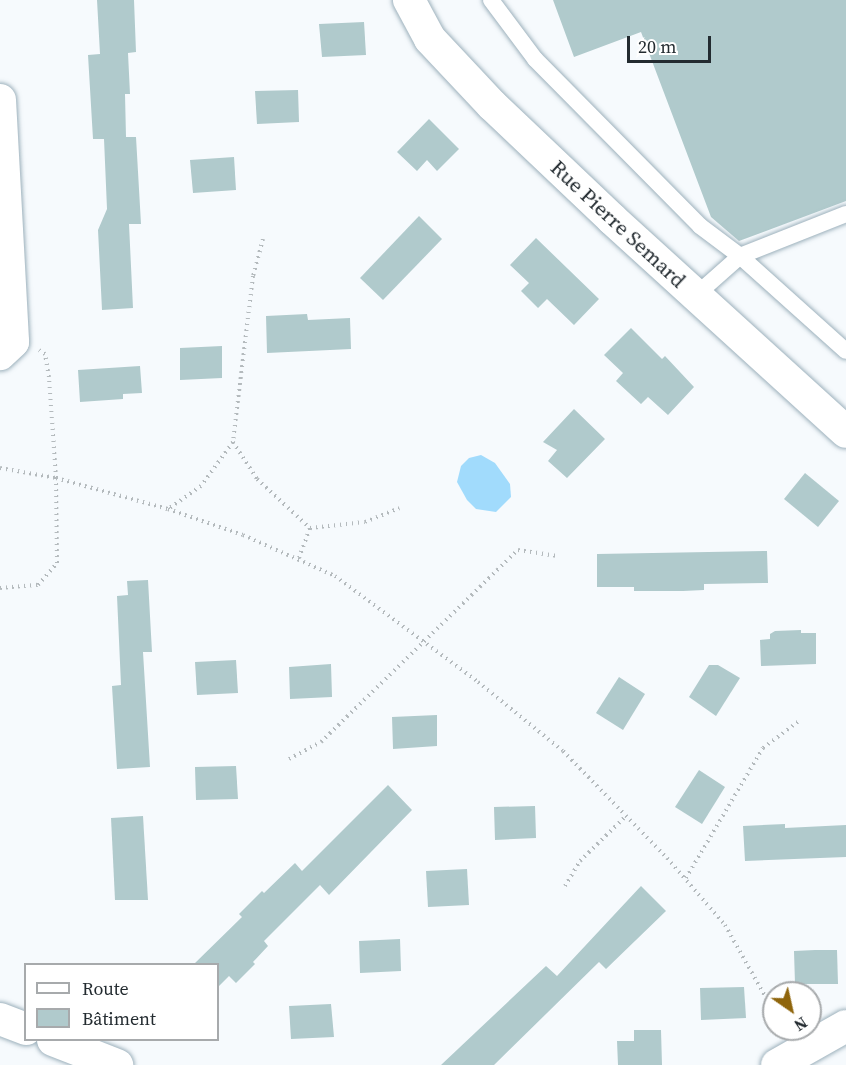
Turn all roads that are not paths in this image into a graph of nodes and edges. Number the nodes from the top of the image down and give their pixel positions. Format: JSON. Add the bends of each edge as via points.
{"nodes":[{"id":1,"x":409,"y":0,"type":"edge"},
{"id":2,"x":491,"y":0,"type":"edge"},
{"id":3,"x":0,"y":100,"type":"edge"},
{"id":4,"x":846,"y":214,"type":"edge"},
{"id":5,"x":4,"y":231,"type":"edge"},
{"id":6,"x":740,"y":256,"type":"junction"},
{"id":7,"x":695,"y":296,"type":"junction"},
{"id":8,"x":6,"y":344,"type":"edge"},
{"id":9,"x":846,"y":351,"type":"edge"},
{"id":10,"x":846,"y":432,"type":"edge"},
{"id":11,"x":0,"y":1018,"type":"edge"},
{"id":12,"x":846,"y":1026,"type":"edge"},
{"id":13,"x":24,"y":1028,"type":"edge"},
{"id":14,"x":56,"y":1041,"type":"edge"},
{"id":15,"x":117,"y":1065,"type":"edge"},
{"id":16,"x":777,"y":1065,"type":"edge"}],
"edges":[{"from":1,"to":7,"type":"street","name":"Rue Pierre Semard","via":[[430,39],[492,105]]},
{"from":2,"to":6,"type":"lane","via":[[535,59],[700,226]]},
{"from":3,"to":5,"type":"street"},
{"from":4,"to":6,"type":"lane"},
{"from":5,"to":8,"type":"street"},
{"from":6,"to":7,"type":"lane"},
{"from":6,"to":9,"type":"lane"},
{"from":7,"to":10,"type":"street","name":"Rue Pierre Semard"},
{"from":11,"to":13,"type":"street"},
{"from":12,"to":16,"type":"street"},
{"from":14,"to":15,"type":"street"}]}
